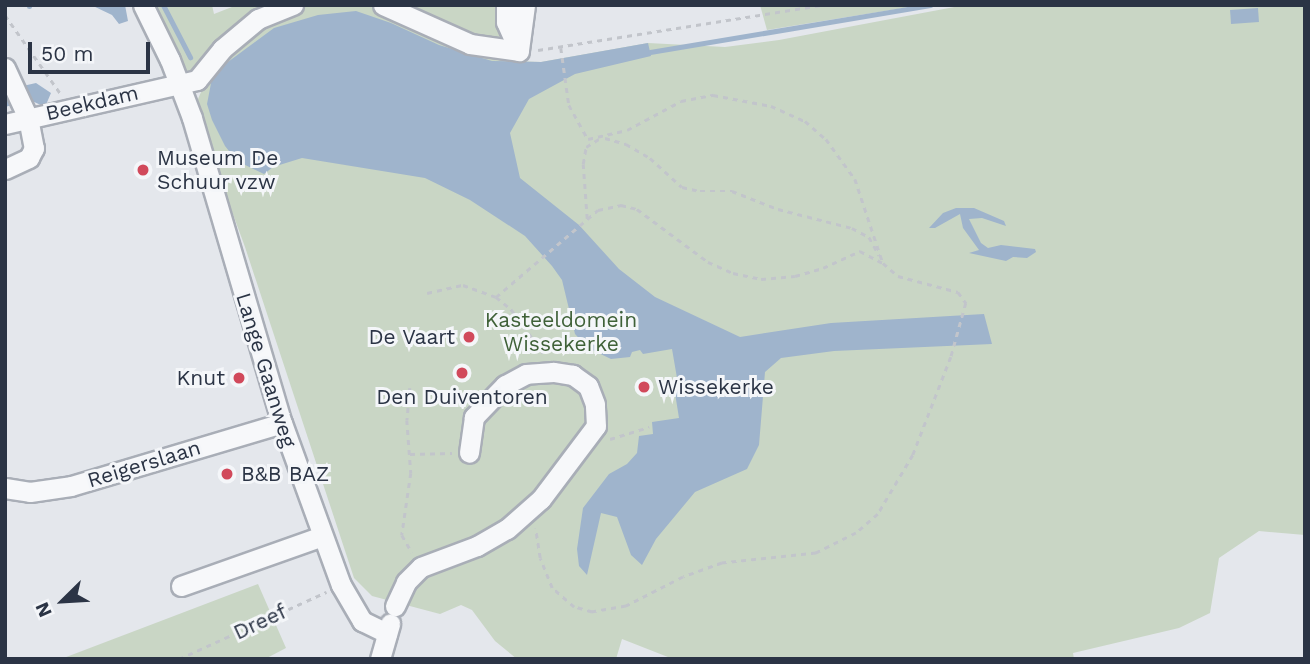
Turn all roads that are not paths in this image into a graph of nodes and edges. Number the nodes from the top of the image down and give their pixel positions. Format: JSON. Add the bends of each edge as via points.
{"nodes":[{"id":1,"x":143,"y":5,"type":"edge"},
{"id":2,"x":293,"y":5,"type":"edge"},
{"id":3,"x":383,"y":5,"type":"edge"},
{"id":4,"x":506,"y":5,"type":"edge"},
{"id":5,"x":525,"y":5,"type":"edge"},
{"id":6,"x":519,"y":51,"type":"junction"},
{"id":7,"x":7,"y":72,"type":"edge"},
{"id":8,"x":178,"y":86,"type":"junction"},
{"id":9,"x":28,"y":118,"type":"junction"},
{"id":10,"x":5,"y":124,"type":"edge"},
{"id":11,"x":5,"y":169,"type":"edge"},
{"id":12,"x":282,"y":423,"type":"junction"},
{"id":13,"x":464,"y":453,"type":"road end"},
{"id":14,"x":5,"y":488,"type":"edge"},
{"id":15,"x":322,"y":536,"type":"junction"},
{"id":16,"x":181,"y":586,"type":"dead end"},
{"id":17,"x":391,"y":620,"type":"junction"},
{"id":18,"x":380,"y":659,"type":"edge"}],
"edges":[{"from":1,"to":8,"type":"street","name":"Lange Gaanweg"},
{"from":2,"to":8,"type":"street","via":[[258,19],[222,49],[197,80]]},
{"from":3,"to":6,"type":"street","via":[[470,44]]},
{"from":4,"to":6,"type":"street","via":[[506,22]]},
{"from":5,"to":6,"type":"street"},
{"from":7,"to":9,"type":"street"},
{"from":8,"to":9,"type":"street","name":"Beekdam"},
{"from":8,"to":12,"type":"street","name":"Lange Gaanweg"},
{"from":9,"to":10,"type":"street","name":"Beekdam"},
{"from":9,"to":11,"type":"street","via":[[34,148],[29,158]]},
{"from":12,"to":14,"type":"street","name":"Reigerslaan","via":[[71,486],[30,492]]},
{"from":12,"to":15,"type":"street","name":"Lange Gaanweg"},
{"from":13,"to":17,"type":"street","via":[[474,417],[505,385],[526,374],[553,372],[573,375],[588,386],[596,426],[531,508],[477,546],[421,567]]},
{"from":15,"to":16,"type":"street"},
{"from":15,"to":17,"type":"street","name":"Lange Gaanweg","via":[[341,585],[362,621]]},
{"from":17,"to":18,"type":"street"}]}
